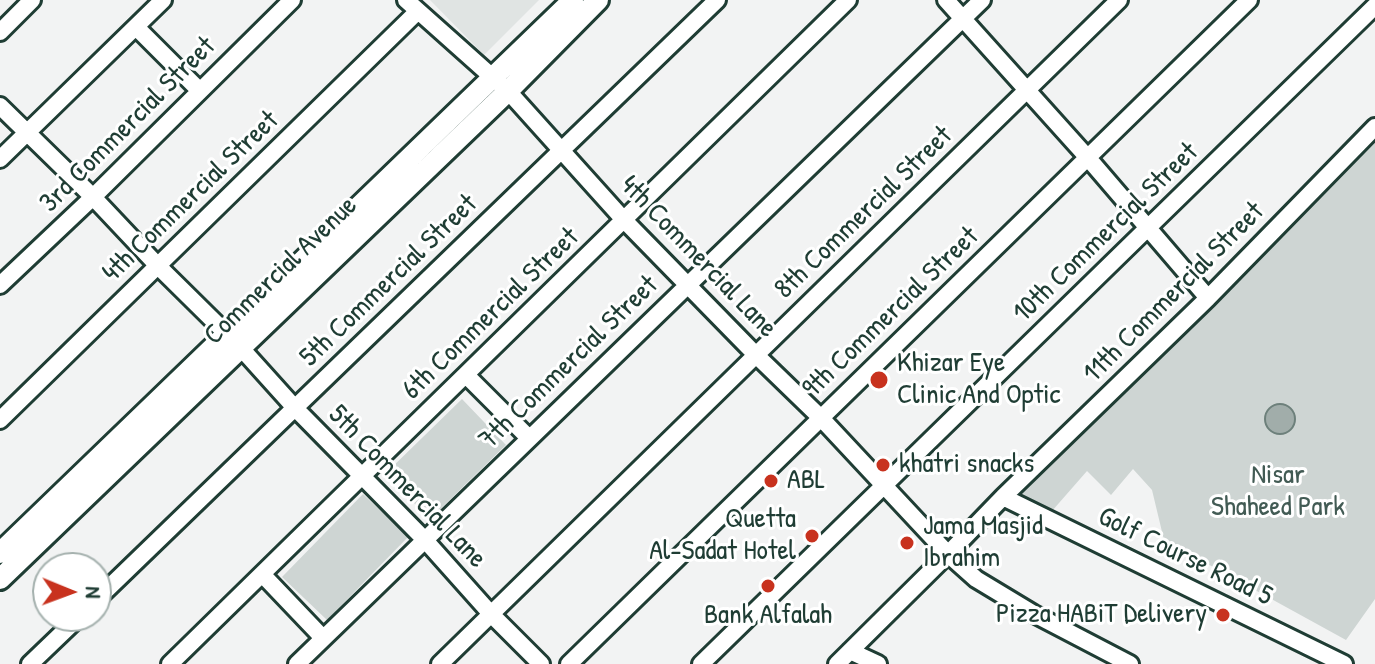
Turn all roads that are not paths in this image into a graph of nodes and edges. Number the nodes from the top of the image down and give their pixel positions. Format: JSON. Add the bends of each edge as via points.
{"nodes":[{"id":1,"x":32,"y":0,"type":"edge"},
{"id":2,"x":163,"y":0,"type":"edge"},
{"id":3,"x":292,"y":0,"type":"edge"},
{"id":4,"x":573,"y":0,"type":"edge"},
{"id":5,"x":598,"y":0,"type":"edge"},
{"id":6,"x":717,"y":0,"type":"edge"},
{"id":7,"x":848,"y":0,"type":"edge"},
{"id":8,"x":946,"y":0,"type":"edge"},
{"id":9,"x":982,"y":0,"type":"edge"},
{"id":10,"x":1119,"y":0,"type":"edge"},
{"id":11,"x":1249,"y":0,"type":"edge"},
{"id":12,"x":412,"y":6,"type":"edge"},
{"id":13,"x":1375,"y":6,"type":"edge"},
{"id":14,"x":963,"y":19,"type":"junction"},
{"id":15,"x":136,"y":27,"type":"junction"},
{"id":16,"x":0,"y":32,"type":"edge"},
{"id":17,"x":500,"y":85,"type":"junction"},
{"id":18,"x":1028,"y":90,"type":"junction"},
{"id":19,"x":200,"y":91,"type":"junction"},
{"id":20,"x":0,"y":106,"type":"edge"},
{"id":21,"x":1375,"y":127,"type":"edge"},
{"id":22,"x":28,"y":133,"type":"junction"},
{"id":23,"x":561,"y":151,"type":"junction"},
{"id":24,"x":1088,"y":158,"type":"junction"},
{"id":25,"x":0,"y":159,"type":"edge"},
{"id":26,"x":93,"y":197,"type":"junction"},
{"id":27,"x":624,"y":220,"type":"junction"},
{"id":28,"x":1149,"y":227,"type":"junction"},
{"id":29,"x":158,"y":266,"type":"junction"},
{"id":30,"x":688,"y":283,"type":"junction"},
{"id":31,"x":0,"y":285,"type":"edge"},
{"id":32,"x":1208,"y":298,"type":"junction"},
{"id":33,"x":234,"y":342,"type":"junction"},
{"id":34,"x":756,"y":355,"type":"junction"},
{"id":35,"x":466,"y":375,"type":"junction"},
{"id":36,"x":295,"y":408,"type":"junction"},
{"id":37,"x":821,"y":418,"type":"junction"},
{"id":38,"x":0,"y":420,"type":"edge"},
{"id":39,"x":529,"y":438,"type":"junction"},
{"id":40,"x":362,"y":476,"type":"junction"},
{"id":41,"x":885,"y":485,"type":"junction"},
{"id":42,"x":1003,"y":497,"type":"junction"},
{"id":43,"x":425,"y":540,"type":"junction"},
{"id":44,"x":0,"y":553,"type":"edge"},
{"id":45,"x":948,"y":554,"type":"junction"},
{"id":46,"x":262,"y":574,"type":"junction"},
{"id":47,"x":0,"y":579,"type":"edge"},
{"id":48,"x":112,"y":585,"type":"edge"},
{"id":49,"x":491,"y":614,"type":"junction"},
{"id":50,"x":63,"y":632,"type":"edge"},
{"id":51,"x":323,"y":638,"type":"junction"},
{"id":52,"x":850,"y":651,"type":"junction"},
{"id":53,"x":30,"y":664,"type":"edge"},
{"id":54,"x":170,"y":664,"type":"edge"},
{"id":55,"x":297,"y":664,"type":"edge"},
{"id":56,"x":440,"y":664,"type":"edge"},
{"id":57,"x":541,"y":664,"type":"edge"},
{"id":58,"x":569,"y":664,"type":"edge"},
{"id":59,"x":701,"y":664,"type":"edge"},
{"id":60,"x":837,"y":664,"type":"edge"},
{"id":61,"x":878,"y":664,"type":"edge"},
{"id":62,"x":1130,"y":664,"type":"edge"},
{"id":63,"x":1344,"y":664,"type":"edge"}],
"edges":[{"from":1,"to":16,"type":"street"},
{"from":2,"to":15,"type":"street"},
{"from":3,"to":19,"type":"street","name":"3rd Commercial Street"},
{"from":4,"to":17,"type":"main road","name":"Commercial Avenue"},
{"from":5,"to":17,"type":"main road","name":"Commercial Avenue"},
{"from":6,"to":23,"type":"street","name":"5th Commercial Street"},
{"from":7,"to":27,"type":"street","name":"6th Commercial Street"},
{"from":8,"to":14,"type":"street"},
{"from":9,"to":14,"type":"street","name":"7th Commercial Street"},
{"from":10,"to":18,"type":"street","name":"8th Commercial Street"},
{"from":11,"to":24,"type":"street","name":"9th Commercial Street"},
{"from":12,"to":17,"type":"street","name":"4th Commercial Lane"},
{"from":12,"to":29,"type":"street","name":"4th Commercial Street"},
{"from":13,"to":28,"type":"street","name":"10th Commercial Street"},
{"from":14,"to":18,"type":"street"},
{"from":14,"to":30,"type":"street","name":"7th Commercial Street"},
{"from":15,"to":19,"type":"street"},
{"from":15,"to":22,"type":"street"},
{"from":17,"to":23,"type":"street","name":"4th Commercial Lane"},
{"from":17,"to":33,"type":"main road","name":"Commercial Avenue"},
{"from":18,"to":24,"type":"street"},
{"from":18,"to":34,"type":"street","name":"8th Commercial Street"},
{"from":19,"to":26,"type":"street","name":"3rd Commercial Street"},
{"from":20,"to":22,"type":"street","name":"5th Commercial Lane"},
{"from":21,"to":32,"type":"street","name":"11th Commercial Street"},
{"from":22,"to":25,"type":"street"},
{"from":22,"to":26,"type":"street","name":"5th Commercial Lane"},
{"from":23,"to":27,"type":"street","name":"4th Commercial Lane"},
{"from":23,"to":36,"type":"street","name":"5th Commercial Street"},
{"from":24,"to":28,"type":"street"},
{"from":24,"to":37,"type":"street","name":"9th Commercial Street"},
{"from":26,"to":29,"type":"street","name":"5th Commercial Lane"},
{"from":26,"to":31,"type":"street","name":"3rd Commercial Street"},
{"from":27,"to":30,"type":"street","name":"4th Commercial Lane"},
{"from":27,"to":35,"type":"street","name":"6th Commercial Street"},
{"from":28,"to":32,"type":"street"},
{"from":28,"to":41,"type":"street","name":"10th Commercial Street"},
{"from":29,"to":33,"type":"street","name":"5th Commercial Lane"},
{"from":29,"to":38,"type":"street","name":"4th Commercial Street"},
{"from":30,"to":34,"type":"street","name":"4th Commercial Lane"},
{"from":30,"to":39,"type":"street","name":"7th Commercial Street"},
{"from":32,"to":42,"type":"street","name":"11th Commercial Street"},
{"from":33,"to":36,"type":"street","name":"5th Commercial Lane"},
{"from":33,"to":44,"type":"main road","name":"Commercial Avenue"},
{"from":33,"to":47,"type":"main road","name":"Commercial Avenue"},
{"from":34,"to":37,"type":"street","name":"4th Commercial Lane"},
{"from":34,"to":49,"type":"street","name":"8th Commercial Street"},
{"from":35,"to":39,"type":"street"},
{"from":35,"to":40,"type":"street","name":"6th Commercial Street"},
{"from":36,"to":40,"type":"street","name":"5th Commercial Lane"},
{"from":36,"to":48,"type":"street","name":"5th Commercial Street"},
{"from":37,"to":41,"type":"street","name":"4th Commercial Lane"},
{"from":37,"to":58,"type":"street","name":"9th Commercial Street"},
{"from":39,"to":43,"type":"street","name":"7th Commercial Street"},
{"from":40,"to":43,"type":"street","name":"5th Commercial Lane"},
{"from":40,"to":46,"type":"street","name":"6th Commercial Street"},
{"from":41,"to":45,"type":"street","name":"4th Commercial Lane"},
{"from":41,"to":59,"type":"street","name":"10th Commercial Street"},
{"from":42,"to":45,"type":"street","name":"11th Commercial Street"},
{"from":42,"to":63,"type":"street","name":"Golf Course Road 5"},
{"from":43,"to":49,"type":"street","name":"5th Commercial Lane"},
{"from":43,"to":51,"type":"street","name":"7th Commercial Street"},
{"from":45,"to":52,"type":"street","name":"11th Commercial Street"},
{"from":45,"to":62,"type":"street","name":"4th Commercial Lane","via":[[976,579]]},
{"from":46,"to":51,"type":"street"},
{"from":46,"to":54,"type":"street","name":"6th Commercial Street"},
{"from":49,"to":56,"type":"street","name":"8th Commercial Street"},
{"from":49,"to":57,"type":"street","name":"5th Commercial Lane"},
{"from":50,"to":53,"type":"street"},
{"from":51,"to":55,"type":"street","name":"7th Commercial Street"},
{"from":52,"to":60,"type":"street","name":"11th Commercial Street"},
{"from":52,"to":61,"type":"street"}]}
